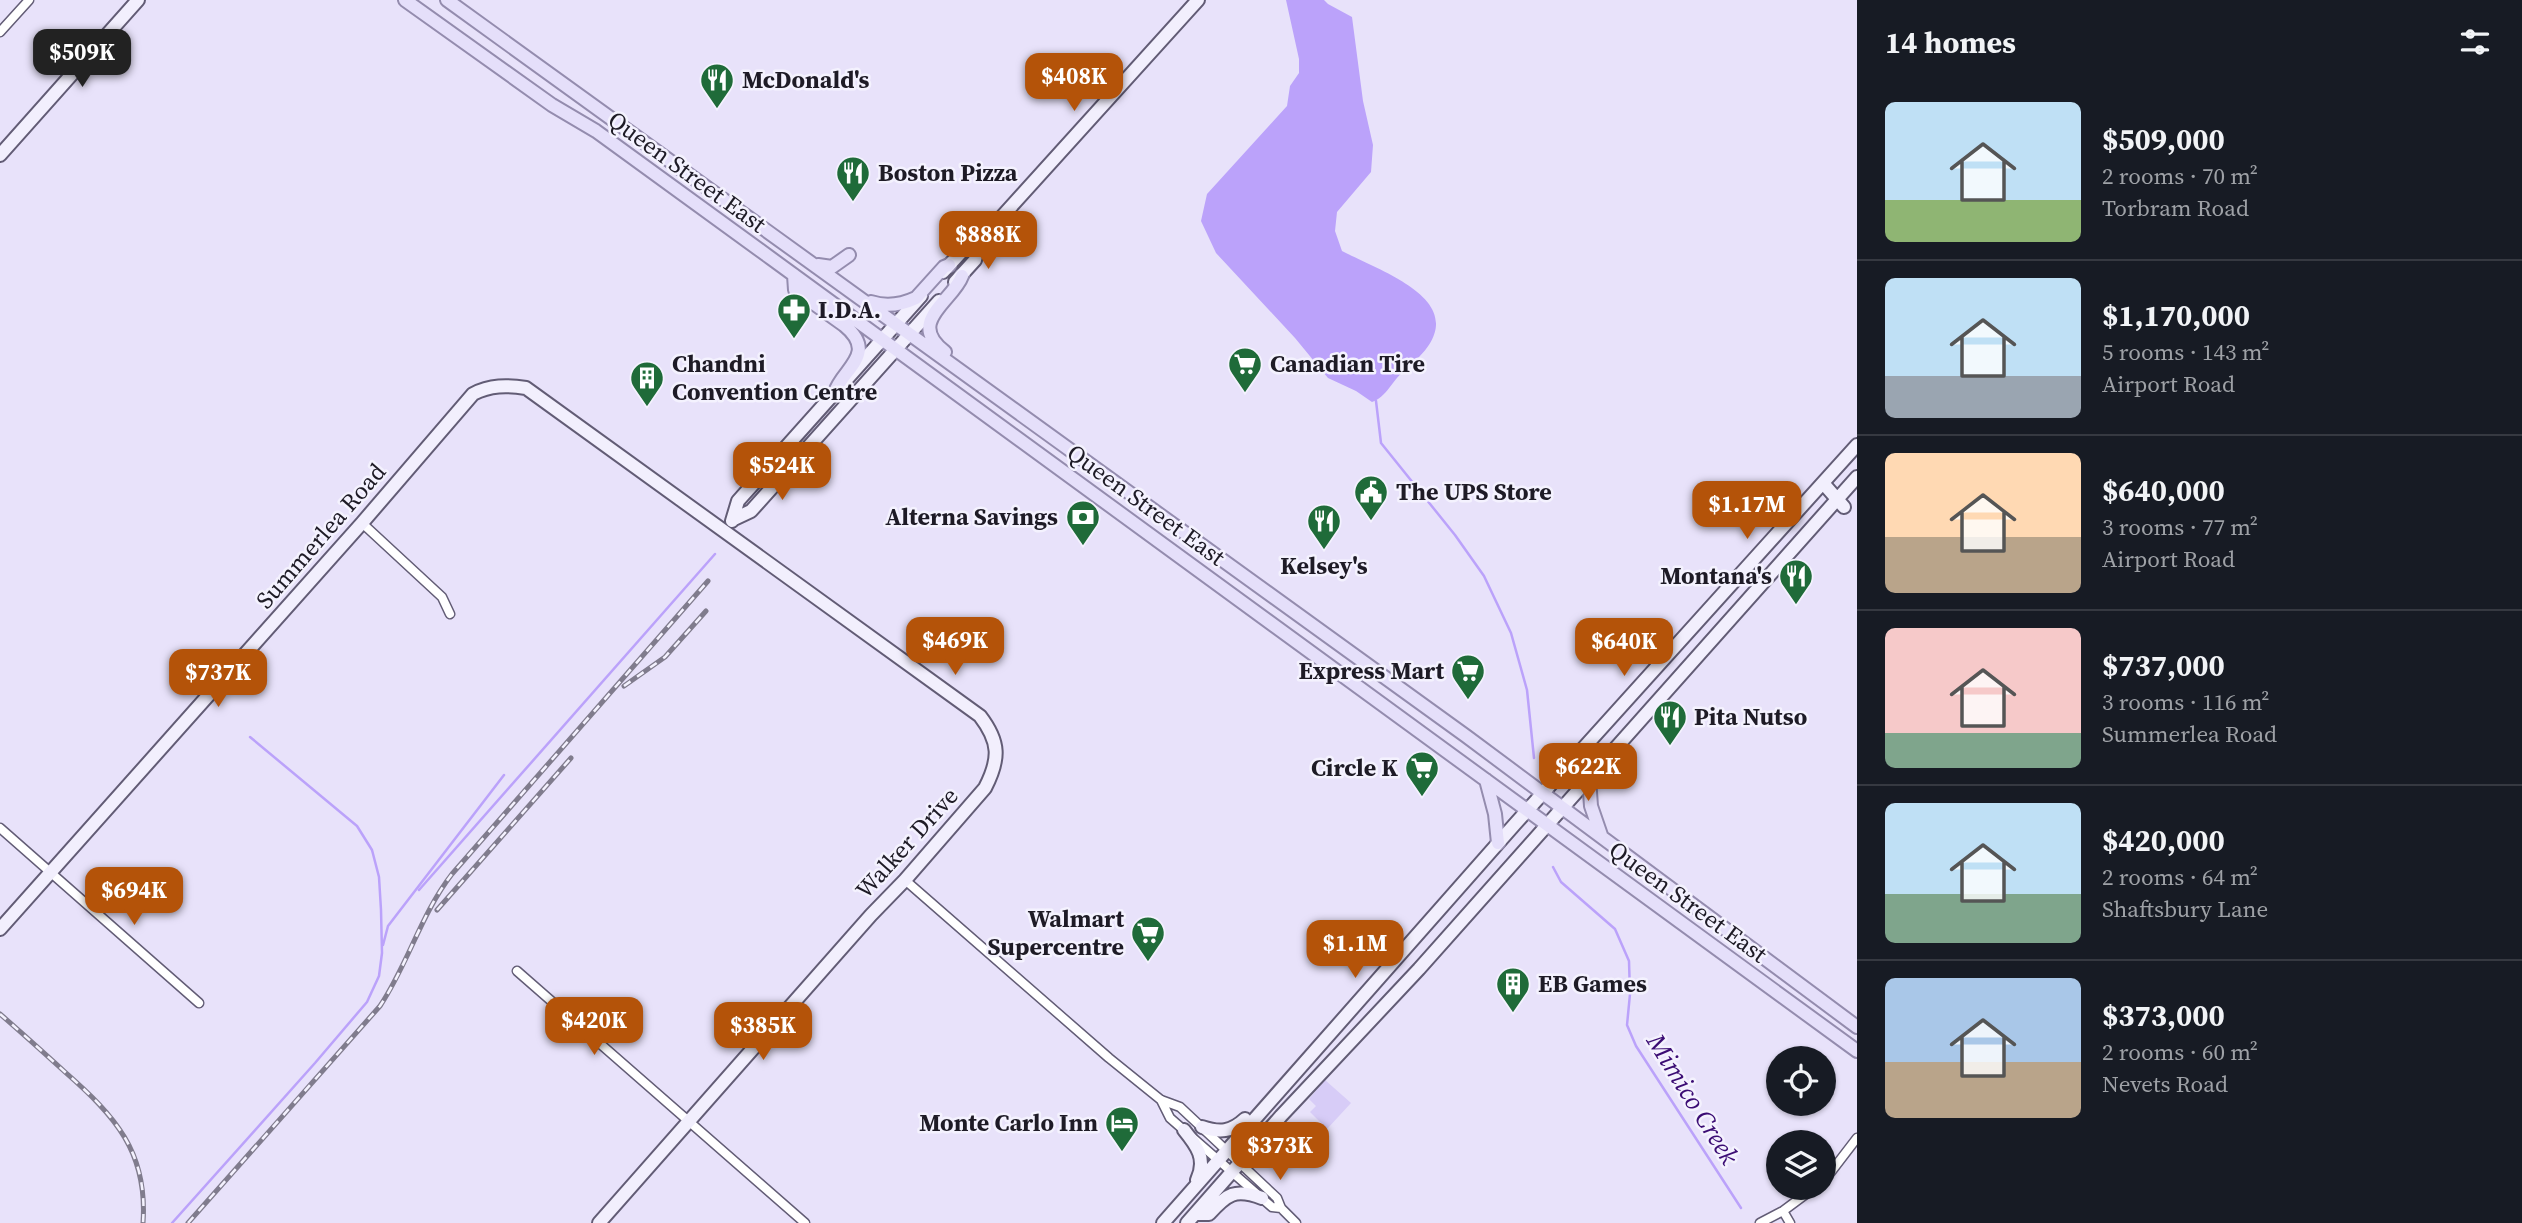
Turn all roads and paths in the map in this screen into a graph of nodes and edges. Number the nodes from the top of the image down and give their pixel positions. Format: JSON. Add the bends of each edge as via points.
{"nodes":[{"id":1,"x":29,"y":0,"type":"edge"},
{"id":2,"x":138,"y":0,"type":"edge"},
{"id":3,"x":405,"y":0,"type":"edge"},
{"id":4,"x":447,"y":0,"type":"edge"},
{"id":5,"x":1198,"y":0,"type":"edge"},
{"id":6,"x":0,"y":32,"type":"edge"},
{"id":7,"x":0,"y":155,"type":"edge"},
{"id":8,"x":978,"y":248,"type":"junction"},
{"id":9,"x":812,"y":264,"type":"junction"},
{"id":10,"x":949,"y":265,"type":"junction"},
{"id":11,"x":794,"y":275,"type":"junction"},
{"id":12,"x":962,"y":275,"type":"junction"},
{"id":13,"x":842,"y":285,"type":"junction"},
{"id":14,"x":895,"y":324,"type":"junction"},
{"id":15,"x":909,"y":334,"type":"junction"},
{"id":16,"x":882,"y":339,"type":"junction"},
{"id":17,"x":896,"y":349,"type":"junction"},
{"id":18,"x":973,"y":380,"type":"junction"},
{"id":19,"x":835,"y":392,"type":"junction"},
{"id":20,"x":1857,"y":444,"type":"edge"},
{"id":21,"x":1857,"y":477,"type":"edge"},
{"id":22,"x":1823,"y":483,"type":"junction"},
{"id":23,"x":1841,"y":503,"type":"junction"},
{"id":24,"x":734,"y":519,"type":"junction"},
{"id":25,"x":362,"y":523,"type":"junction"},
{"id":26,"x":725,"y":530,"type":"junction"},
{"id":27,"x":450,"y":614,"type":"dead end"},
{"id":28,"x":1589,"y":778,"type":"junction"},
{"id":29,"x":1486,"y":780,"type":"junction"},
{"id":30,"x":1543,"y":793,"type":"junction"},
{"id":31,"x":1562,"y":807,"type":"junction"},
{"id":32,"x":1527,"y":810,"type":"junction"},
{"id":33,"x":1547,"y":824,"type":"junction"},
{"id":34,"x":0,"y":828,"type":"edge"},
{"id":35,"x":1601,"y":835,"type":"junction"},
{"id":36,"x":1497,"y":843,"type":"junction"},
{"id":37,"x":51,"y":871,"type":"junction"},
{"id":38,"x":905,"y":880,"type":"junction"},
{"id":39,"x":0,"y":929,"type":"edge"},
{"id":40,"x":517,"y":971,"type":"dead end"},
{"id":41,"x":1762,"y":981,"type":"junction"},
{"id":42,"x":1805,"y":988,"type":"junction"},
{"id":43,"x":199,"y":1003,"type":"dead end"},
{"id":44,"x":1857,"y":1027,"type":"edge"},
{"id":45,"x":1857,"y":1051,"type":"edge"},
{"id":46,"x":1161,"y":1100,"type":"junction"},
{"id":47,"x":1265,"y":1105,"type":"junction"},
{"id":48,"x":690,"y":1121,"type":"junction"},
{"id":49,"x":1202,"y":1127,"type":"junction"},
{"id":50,"x":1184,"y":1130,"type":"junction"},
{"id":51,"x":1857,"y":1138,"type":"edge"},
{"id":52,"x":1222,"y":1155,"type":"junction"},
{"id":53,"x":1836,"y":1165,"type":"edge"},
{"id":54,"x":1236,"y":1168,"type":"junction"},
{"id":55,"x":1188,"y":1194,"type":"junction"},
{"id":56,"x":1262,"y":1198,"type":"junction"},
{"id":57,"x":1798,"y":1200,"type":"edge"},
{"id":58,"x":1281,"y":1208,"type":"junction"},
{"id":59,"x":1783,"y":1211,"type":"junction"},
{"id":60,"x":1191,"y":1219,"type":"edge"},
{"id":61,"x":599,"y":1223,"type":"edge"},
{"id":62,"x":805,"y":1223,"type":"edge"},
{"id":63,"x":1163,"y":1223,"type":"edge"},
{"id":64,"x":1296,"y":1223,"type":"edge"},
{"id":65,"x":1760,"y":1223,"type":"edge"},
{"id":66,"x":1790,"y":1223,"type":"edge"}],
"edges":[{"from":1,"to":6,"type":"street"},
{"from":2,"to":7,"type":"street"},
{"from":3,"to":11,"type":"main road","name":"Queen Street East"},
{"from":4,"to":9,"type":"main road","name":"Queen Street East"},
{"from":5,"to":8,"type":"street"},
{"from":8,"to":10,"type":"street","via":[[965,248]]},
{"from":8,"to":12,"type":"street","via":[[975,260]]},
{"from":9,"to":13,"type":"main road","name":"Queen Street East"},
{"from":9,"to":13,"type":"main road","via":[[832,267],[849,256]]},
{"from":10,"to":13,"type":"main road","via":[[916,298],[900,304],[878,304]]},
{"from":10,"to":14,"type":"street"},
{"from":11,"to":16,"type":"main road","name":"Queen Street East"},
{"from":11,"to":19,"type":"main road","via":[[795,289],[844,325],[857,341],[855,362]]},
{"from":12,"to":15,"type":"street"},
{"from":12,"to":18,"type":"main road","via":[[933,312],[930,328],[936,345],[972,371]]},
{"from":13,"to":14,"type":"main road","name":"Queen Street East"},
{"from":14,"to":15,"type":"main road","name":"Queen Street East"},
{"from":14,"to":16,"type":"street"},
{"from":15,"to":17,"type":"street"},
{"from":15,"to":18,"type":"main road","name":"Queen Street East"},
{"from":16,"to":17,"type":"main road","name":"Queen Street East"},
{"from":16,"to":19,"type":"street"},
{"from":17,"to":24,"type":"street","via":[[751,511]]},
{"from":17,"to":29,"type":"main road","name":"Queen Street East"},
{"from":18,"to":30,"type":"main road","name":"Queen Street East"},
{"from":19,"to":24,"type":"street","via":[[738,501]]},
{"from":20,"to":22,"type":"street"},
{"from":21,"to":23,"type":"street"},
{"from":22,"to":23,"type":"street"},
{"from":22,"to":30,"type":"street"},
{"from":23,"to":28,"type":"street"},
{"from":24,"to":26,"type":"street"},
{"from":25,"to":26,"type":"street","name":"Summerlea Road","via":[[473,394],[511,385],[542,398]]},
{"from":25,"to":27,"type":"street","via":[[442,597]]},
{"from":25,"to":37,"type":"street","name":"Summerlea Road"},
{"from":26,"to":38,"type":"street","name":"Walker Drive","via":[[980,716],[988,727],[997,755],[985,788]]},
{"from":28,"to":31,"type":"street"},
{"from":28,"to":35,"type":"main road","via":[[1591,806]]},
{"from":29,"to":32,"type":"main road","name":"Queen Street East"},
{"from":29,"to":36,"type":"main road","via":[[1496,814]]},
{"from":30,"to":31,"type":"main road","name":"Queen Street East"},
{"from":30,"to":32,"type":"street"},
{"from":31,"to":33,"type":"street"},
{"from":31,"to":35,"type":"main road","name":"Queen Street East"},
{"from":32,"to":33,"type":"main road","name":"Queen Street East"},
{"from":32,"to":36,"type":"street"},
{"from":33,"to":41,"type":"main road","name":"Queen Street East"},
{"from":33,"to":54,"type":"street"},
{"from":34,"to":37,"type":"street"},
{"from":35,"to":42,"type":"main road","name":"Queen Street East"},
{"from":36,"to":47,"type":"street"},
{"from":37,"to":39,"type":"street","name":"Summerlea Road"},
{"from":37,"to":43,"type":"street"},
{"from":38,"to":46,"type":"street"},
{"from":38,"to":48,"type":"street","name":"Walker Drive"},
{"from":40,"to":48,"type":"street"},
{"from":41,"to":42,"type":"main road","via":[[1771,980],[1791,994]]},
{"from":41,"to":45,"type":"main road","name":"Queen Street East"},
{"from":42,"to":44,"type":"main road","name":"Queen Street East"},
{"from":46,"to":49,"type":"street","via":[[1180,1107]]},
{"from":46,"to":50,"type":"street","via":[[1170,1118]]},
{"from":47,"to":49,"type":"street","via":[[1254,1109],[1235,1128],[1217,1131]]},
{"from":47,"to":52,"type":"street"},
{"from":48,"to":61,"type":"street","name":"Walker Drive"},
{"from":48,"to":62,"type":"street"},
{"from":49,"to":52,"type":"street"},
{"from":50,"to":52,"type":"street"},
{"from":50,"to":55,"type":"street","via":[[1198,1147],[1201,1160]]},
{"from":51,"to":53,"type":"street"},
{"from":52,"to":54,"type":"street"},
{"from":52,"to":54,"type":"street"},
{"from":52,"to":55,"type":"street"},
{"from":54,"to":56,"type":"street"},
{"from":54,"to":58,"type":"street","via":[[1277,1198]]},
{"from":54,"to":60,"type":"street"},
{"from":55,"to":63,"type":"street"},
{"from":56,"to":58,"type":"street"},
{"from":56,"to":60,"type":"street","via":[[1234,1193],[1209,1214]]},
{"from":57,"to":59,"type":"street"},
{"from":58,"to":64,"type":"street"},
{"from":59,"to":65,"type":"street"},
{"from":59,"to":66,"type":"street"}]}
